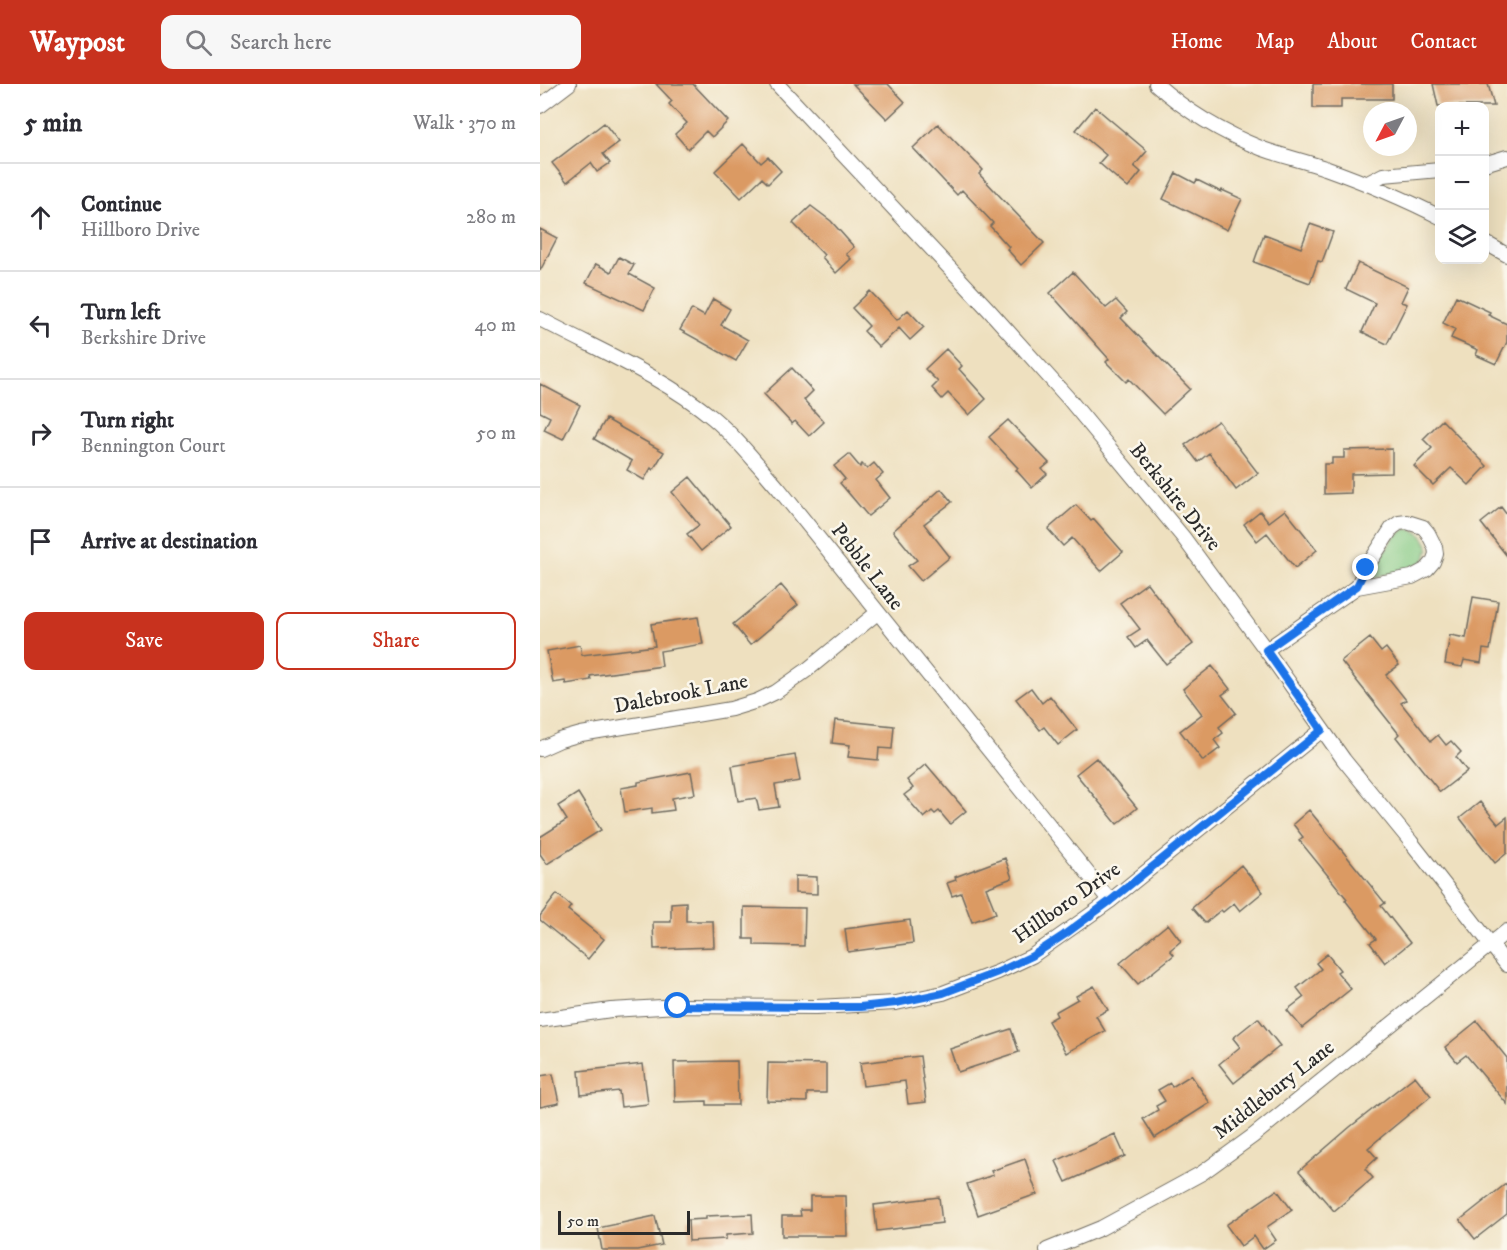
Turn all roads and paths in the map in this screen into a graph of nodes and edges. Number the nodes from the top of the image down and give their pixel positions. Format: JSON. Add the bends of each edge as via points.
{"nodes":[{"id":1,"x":570,"y":84,"type":"edge"},
{"id":2,"x":777,"y":84,"type":"edge"},
{"id":3,"x":1156,"y":84,"type":"edge"},
{"id":4,"x":540,"y":106,"type":"edge"},
{"id":5,"x":1507,"y":157,"type":"edge"},
{"id":6,"x":1489,"y":164,"type":"edge"},
{"id":7,"x":1435,"y":170,"type":"edge"},
{"id":8,"x":1366,"y":184,"type":"junction"},
{"id":9,"x":1435,"y":215,"type":"edge"},
{"id":10,"x":1489,"y":244,"type":"edge"},
{"id":11,"x":1507,"y":255,"type":"edge"},
{"id":12,"x":540,"y":320,"type":"edge"},
{"id":13,"x":1357,"y":586,"type":"junction"},
{"id":14,"x":877,"y":614,"type":"junction"},
{"id":15,"x":1266,"y":650,"type":"junction"},
{"id":16,"x":1322,"y":730,"type":"junction"},
{"id":17,"x":540,"y":750,"type":"edge"},
{"id":18,"x":1110,"y":901,"type":"junction"},
{"id":19,"x":1507,"y":931,"type":"edge"},
{"id":20,"x":1491,"y":944,"type":"junction"},
{"id":21,"x":1507,"y":964,"type":"edge"},
{"id":22,"x":540,"y":1020,"type":"edge"},
{"id":23,"x":1047,"y":1250,"type":"edge"}],
"edges":[{"from":1,"to":4,"type":"street"},
{"from":2,"to":15,"type":"street","name":"Berkshire Drive","via":[[1068,398],[1183,537]]},
{"from":3,"to":8,"type":"street","via":[[1225,131],[1263,149]]},
{"from":5,"to":6,"type":"street"},
{"from":7,"to":8,"type":"street","via":[[1383,175]]},
{"from":8,"to":9,"type":"street"},
{"from":10,"to":11,"type":"street"},
{"from":12,"to":14,"type":"street","name":"Pebble Lane","via":[[660,382],[713,419],[779,489]]},
{"from":13,"to":13,"type":"street","via":[[1420,573],[1433,562],[1436,554],[1432,539],[1423,527],[1399,524],[1385,536]]},
{"from":13,"to":15,"type":"street"},
{"from":14,"to":17,"type":"street","name":"Dalebrook Lane","via":[[807,670],[757,701],[581,734]]},
{"from":14,"to":18,"type":"street","name":"Pebble Lane"},
{"from":15,"to":16,"type":"street","name":"Berkshire Drive"},
{"from":16,"to":18,"type":"street","name":"Hillboro Drive"},
{"from":16,"to":20,"type":"street","name":"Berkshire Drive"},
{"from":18,"to":22,"type":"street","name":"Hillboro Drive","via":[[1032,956],[943,993],[896,1003],[860,1007],[678,1006]]},
{"from":19,"to":20,"type":"street","name":"Middlebury Lane"},
{"from":20,"to":21,"type":"street","name":"Berkshire Drive"},
{"from":20,"to":23,"type":"street","name":"Middlebury Lane","via":[[1202,1173],[1101,1228]]}]}
